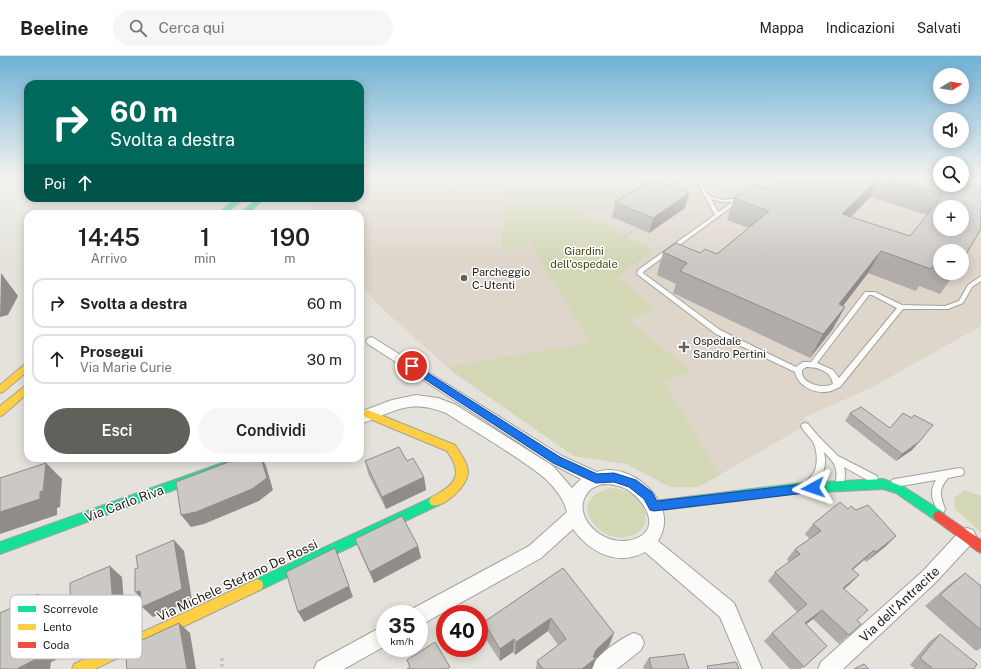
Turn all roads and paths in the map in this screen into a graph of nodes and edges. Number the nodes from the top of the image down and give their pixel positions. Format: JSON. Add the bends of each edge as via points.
{"nodes":[{"id":1,"x":617,"y":205,"type":"edge"},
{"id":2,"x":712,"y":205,"type":"edge"},
{"id":3,"x":731,"y":205,"type":"edge"},
{"id":4,"x":495,"y":214,"type":"dead end"},
{"id":5,"x":717,"y":214,"type":"junction"},
{"id":6,"x":636,"y":228,"type":"dead end"},
{"id":7,"x":624,"y":237,"type":"dead end"},
{"id":8,"x":981,"y":278,"type":"edge"},
{"id":9,"x":900,"y":307,"type":"junction"},
{"id":10,"x":372,"y":341,"type":"dead end"},
{"id":11,"x":813,"y":364,"type":"junction"},
{"id":12,"x":24,"y":369,"type":"edge"},
{"id":13,"x":798,"y":370,"type":"junction"},
{"id":14,"x":836,"y":385,"type":"junction"},
{"id":15,"x":0,"y":390,"type":"edge"},
{"id":16,"x":24,"y":391,"type":"edge"},
{"id":17,"x":0,"y":412,"type":"edge"},
{"id":18,"x":364,"y":416,"type":"edge"},
{"id":19,"x":805,"y":426,"type":"dead end"},
{"id":20,"x":817,"y":440,"type":"junction"},
{"id":21,"x":836,"y":459,"type":"junction"},
{"id":22,"x":237,"y":462,"type":"edge"},
{"id":23,"x":960,"y":472,"type":"dead end"},
{"id":24,"x":946,"y":474,"type":"junction"},
{"id":25,"x":596,"y":479,"type":"junction"},
{"id":26,"x":883,"y":484,"type":"junction"},
{"id":27,"x":839,"y":486,"type":"junction"},
{"id":28,"x":802,"y":488,"type":"junction"},
{"id":29,"x":654,"y":506,"type":"junction"},
{"id":30,"x":575,"y":510,"type":"junction"},
{"id":31,"x":946,"y":520,"type":"junction"},
{"id":32,"x":974,"y":541,"type":"edge"},
{"id":33,"x":646,"y":542,"type":"junction"},
{"id":34,"x":0,"y":548,"type":"edge"},
{"id":35,"x":428,"y":611,"type":"edge"},
{"id":36,"x":142,"y":639,"type":"edge"},
{"id":37,"x":376,"y":640,"type":"edge"},
{"id":38,"x":634,"y":643,"type":"dead end"},
{"id":39,"x":222,"y":658,"type":"dead end"},
{"id":40,"x":100,"y":659,"type":"edge"},
{"id":41,"x":79,"y":669,"type":"edge"},
{"id":42,"x":222,"y":669,"type":"edge"},
{"id":43,"x":324,"y":669,"type":"edge"},
{"id":44,"x":600,"y":669,"type":"edge"},
{"id":45,"x":752,"y":669,"type":"edge"},
{"id":46,"x":828,"y":669,"type":"edge"}],
"edges":[{"from":1,"to":4,"type":"path","via":[[612,208]]},
{"from":2,"to":5,"type":"lane"},
{"from":3,"to":5,"type":"lane"},
{"from":5,"to":13,"type":"lane","via":[[640,271],[640,274],[718,332]]},
{"from":6,"to":7,"type":"path"},
{"from":8,"to":9,"type":"lane","via":[[970,286],[961,302],[946,308]]},
{"from":9,"to":11,"type":"lane","via":[[873,293],[867,293]]},
{"from":9,"to":14,"type":"lane"},
{"from":10,"to":25,"type":"street","via":[[557,460]]},
{"from":11,"to":13,"type":"lane","via":[[800,366]]},
{"from":11,"to":14,"type":"lane","via":[[834,375]]},
{"from":12,"to":15,"type":"street"},
{"from":13,"to":14,"type":"lane","via":[[802,380],[814,388],[828,390]]},
{"from":16,"to":17,"type":"street"},
{"from":18,"to":30,"type":"street","via":[[392,405],[416,400],[433,402],[451,409],[547,471],[562,486]]},
{"from":18,"to":36,"type":"street","name":"Via Michele Stefano De Rossi","via":[[451,448],[461,458],[464,472],[461,482],[437,500]]},
{"from":19,"to":20,"type":"lane"},
{"from":20,"to":21,"type":"lane"},
{"from":20,"to":28,"type":"lane","via":[[822,461],[821,469],[818,476]]},
{"from":21,"to":26,"type":"lane"},
{"from":21,"to":27,"type":"lane","via":[[841,468],[842,478]]},
{"from":22,"to":34,"type":"street","name":"Via Carlo Riva"},
{"from":23,"to":24,"type":"lane"},
{"from":24,"to":26,"type":"lane"},
{"from":24,"to":31,"type":"lane","via":[[937,484],[936,496]]},
{"from":25,"to":29,"type":"street","via":[[608,477],[626,480],[643,490]]},
{"from":25,"to":30,"type":"street","via":[[580,490]]},
{"from":26,"to":27,"type":"street"},
{"from":26,"to":31,"type":"street","via":[[908,495]]},
{"from":27,"to":28,"type":"street"},
{"from":28,"to":29,"type":"street"},
{"from":29,"to":33,"type":"street","via":[[656,526],[651,538]]},
{"from":30,"to":33,"type":"street","via":[[584,533],[604,547],[627,550]]},
{"from":30,"to":35,"type":"street","via":[[554,536],[535,552]]},
{"from":31,"to":32,"type":"street"},
{"from":32,"to":46,"type":"street","name":"Via dell'Antracite","via":[[929,577]]},
{"from":33,"to":45,"type":"street","via":[[727,610]]},
{"from":37,"to":43,"type":"street"},
{"from":38,"to":44,"type":"street"},
{"from":39,"to":42,"type":"path"},
{"from":40,"to":41,"type":"street","name":"Via Michele Stefano De Rossi"}]}
